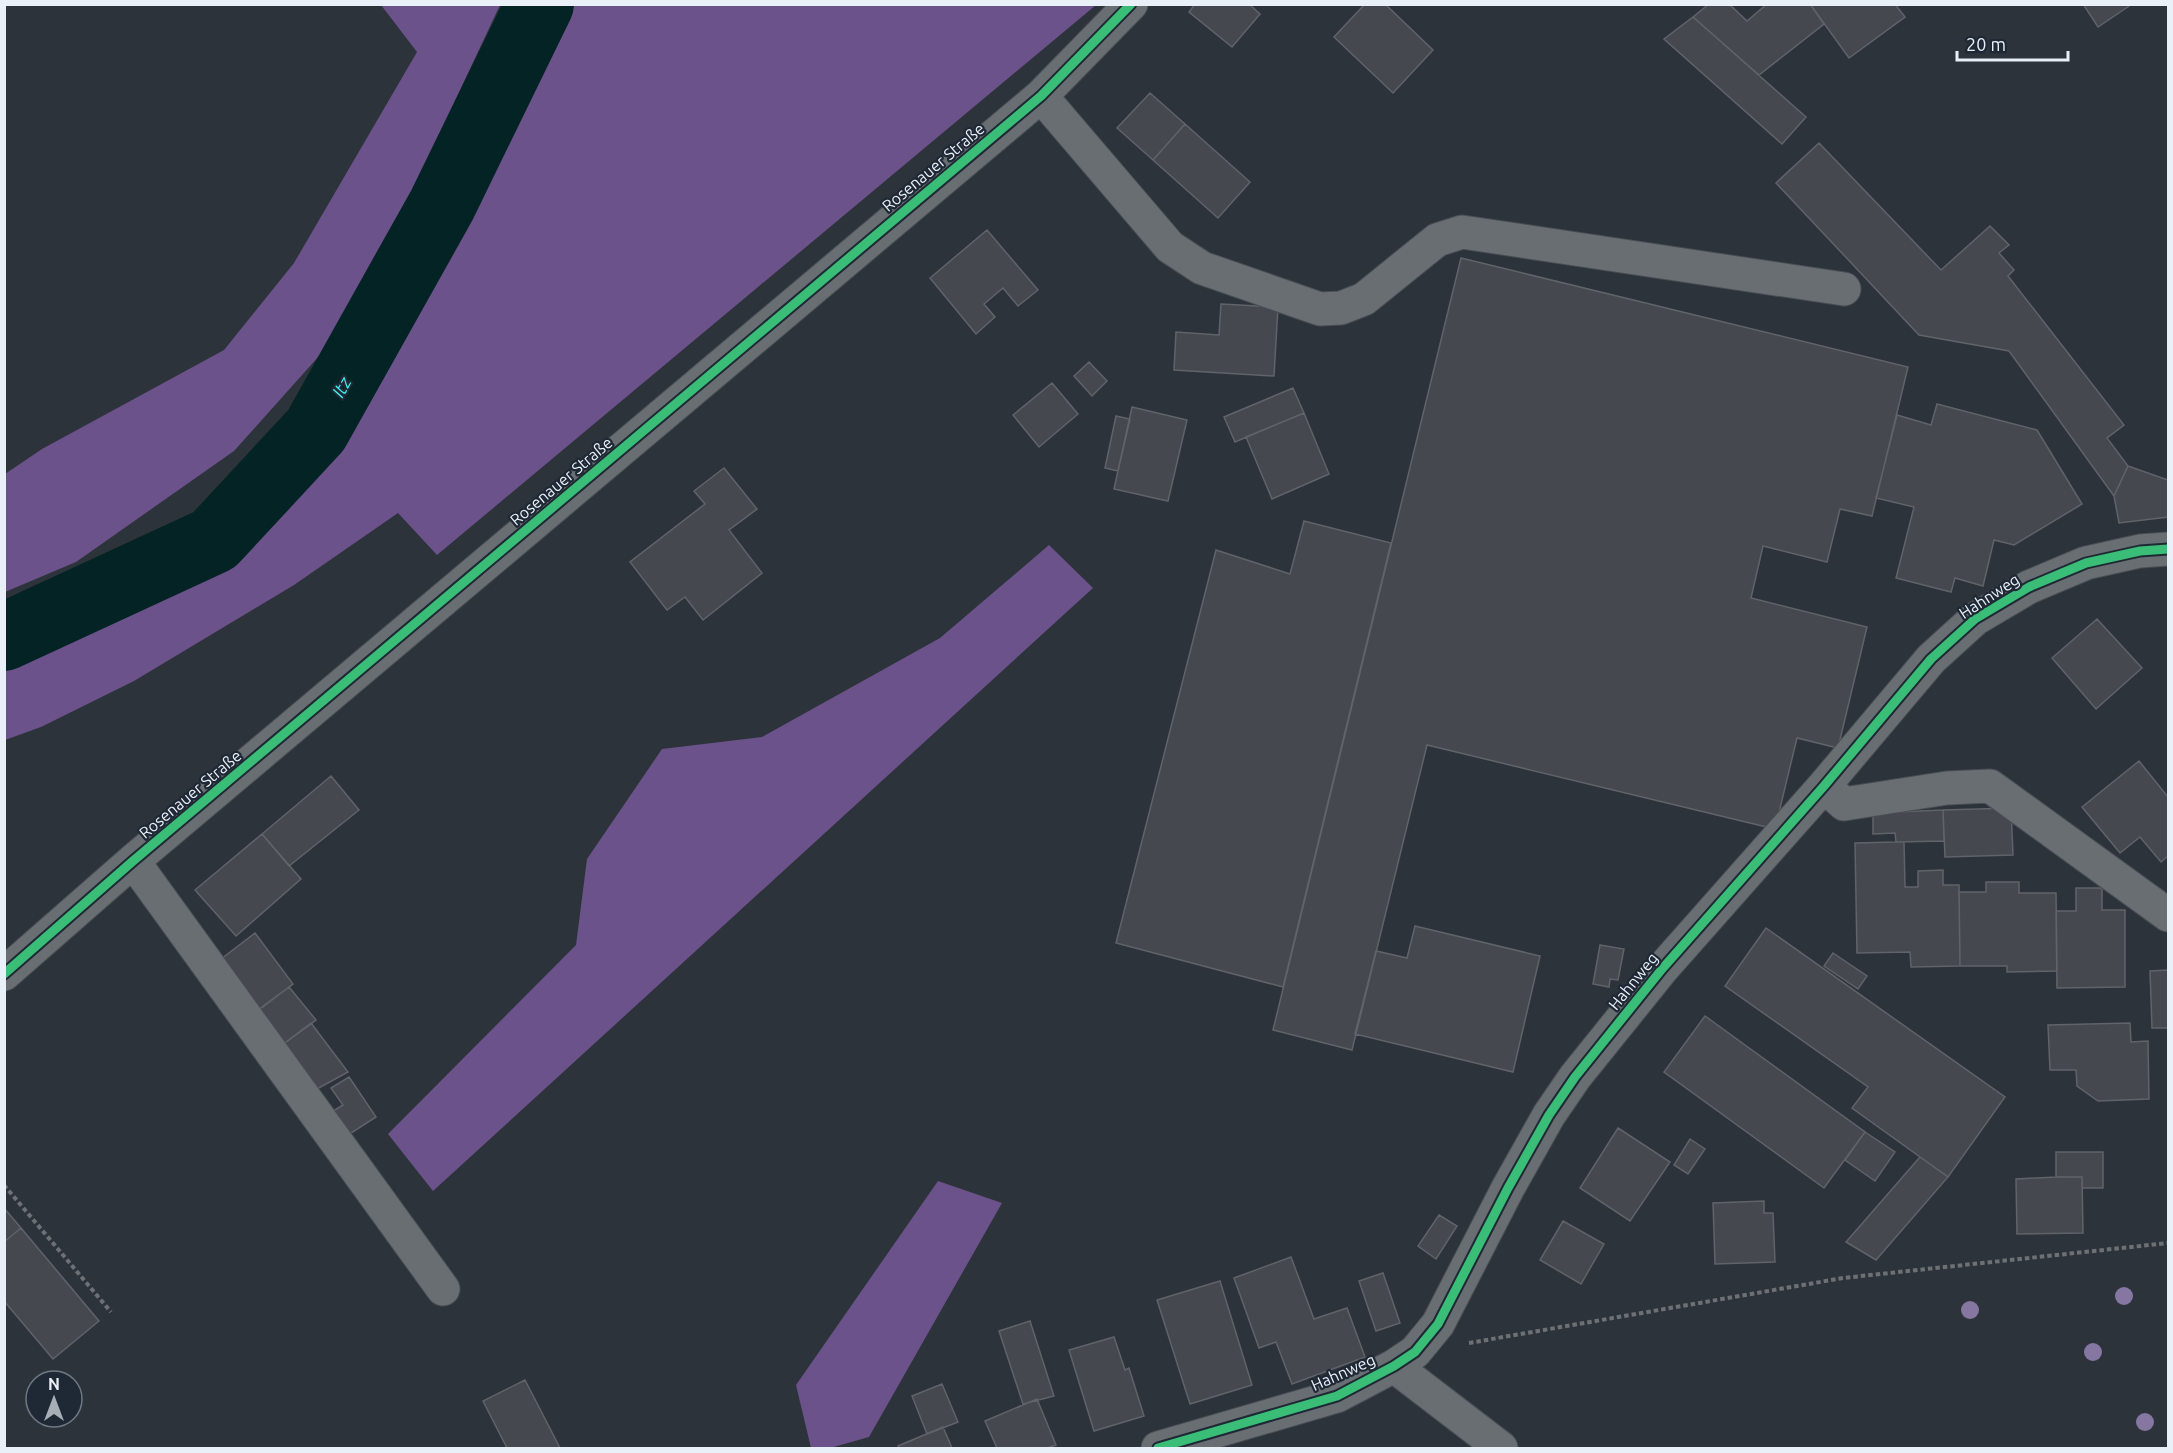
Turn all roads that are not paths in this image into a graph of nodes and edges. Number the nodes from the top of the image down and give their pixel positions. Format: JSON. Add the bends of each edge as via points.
{"nodes":[{"id":1,"x":1131,"y":4,"type":"edge"},
{"id":2,"x":1041,"y":96,"type":"junction"},
{"id":3,"x":1844,"y":289,"type":"dead end"},
{"id":4,"x":2169,"y":549,"type":"edge"},
{"id":5,"x":1824,"y":786,"type":"junction"},
{"id":6,"x":133,"y":861,"type":"junction"},
{"id":7,"x":2169,"y":915,"type":"edge"},
{"id":8,"x":4,"y":974,"type":"edge"},
{"id":9,"x":443,"y":1289,"type":"dead end"},
{"id":10,"x":1404,"y":1359,"type":"junction"},
{"id":11,"x":1158,"y":1449,"type":"edge"},
{"id":12,"x":1501,"y":1449,"type":"edge"}],
"edges":[{"from":1,"to":2,"type":"street","name":"Rosenauer Straße"},
{"from":2,"to":3,"type":"street","via":[[1170,247],[1202,268],[1320,309],[1341,308],[1364,299],[1437,240],[1462,232]]},
{"from":2,"to":6,"type":"street","name":"Rosenauer Straße"},
{"from":4,"to":5,"type":"street","name":"Hahnweg","via":[[2086,563],[2029,587],[1975,619],[1931,659]]},
{"from":5,"to":7,"type":"street","via":[[1844,804],[1947,788],[1990,786]]},
{"from":5,"to":10,"type":"street","name":"Hahnweg","via":[[1662,969],[1575,1077],[1508,1188],[1438,1324]]},
{"from":6,"to":8,"type":"street","name":"Rosenauer Straße"},
{"from":6,"to":9,"type":"street"},
{"from":10,"to":11,"type":"street","name":"Hahnweg","via":[[1337,1396]]},
{"from":10,"to":12,"type":"street"}]}
